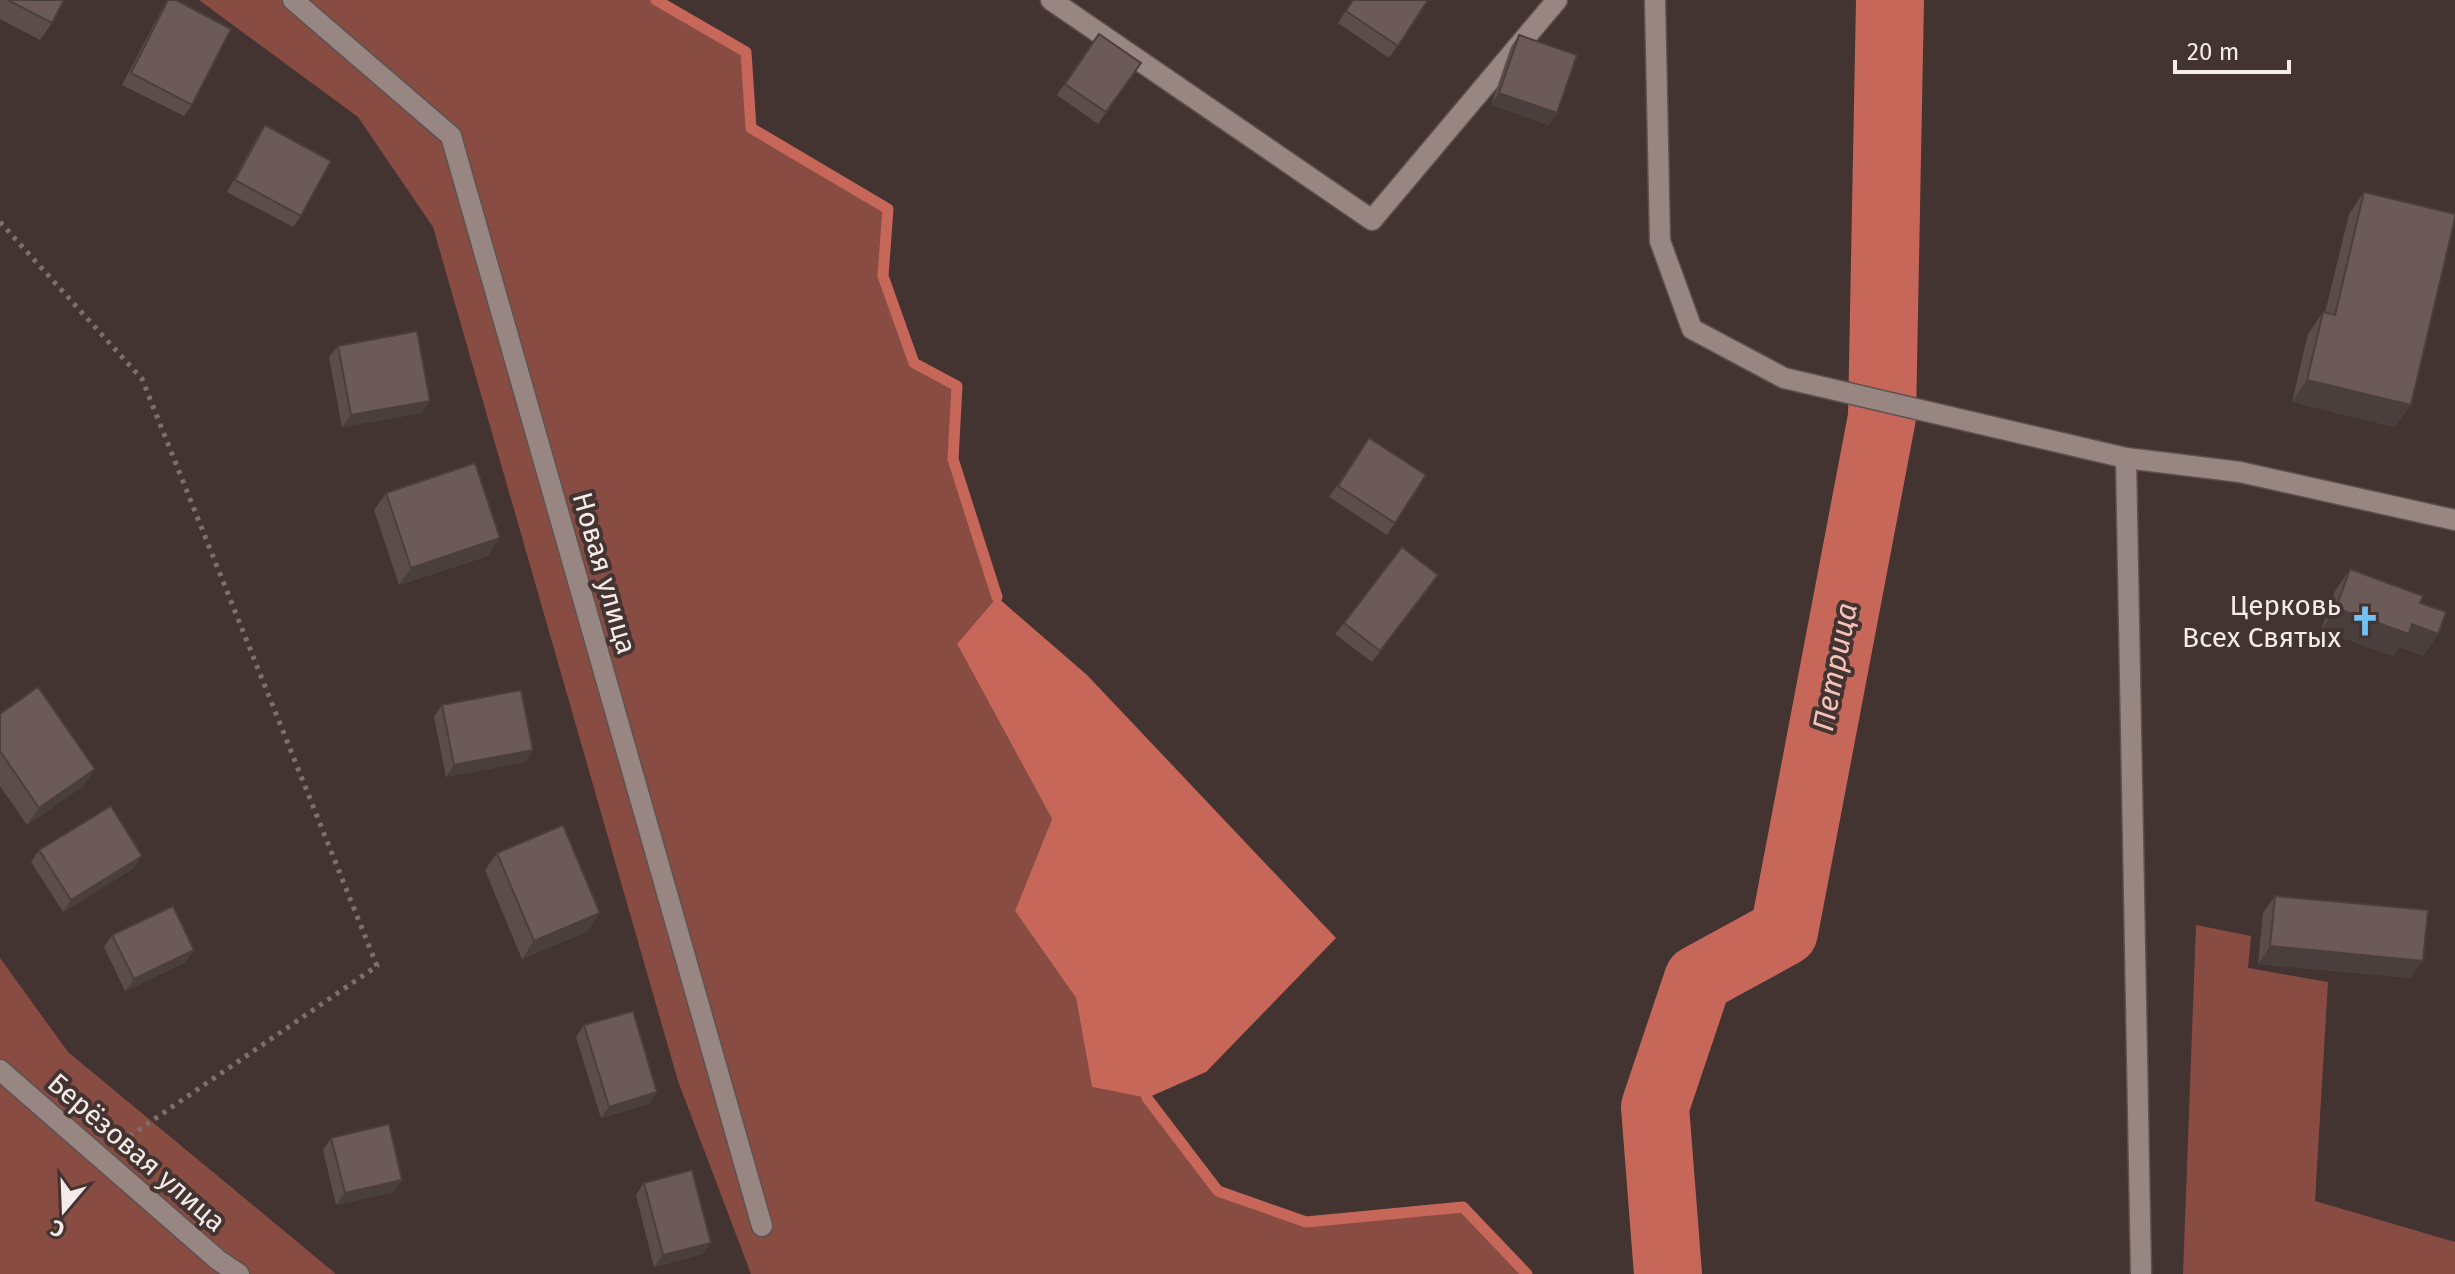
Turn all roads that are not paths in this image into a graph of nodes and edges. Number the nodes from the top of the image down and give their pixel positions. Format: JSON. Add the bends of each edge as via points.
{"nodes":[{"id":1,"x":293,"y":0,"type":"edge"},
{"id":2,"x":1051,"y":0,"type":"edge"},
{"id":3,"x":1557,"y":0,"type":"edge"},
{"id":4,"x":1655,"y":0,"type":"edge"},
{"id":5,"x":2126,"y":458,"type":"junction"},
{"id":6,"x":2455,"y":520,"type":"edge"},
{"id":7,"x":0,"y":1070,"type":"edge"},
{"id":8,"x":762,"y":1226,"type":"dead end"},
{"id":9,"x":239,"y":1274,"type":"edge"},
{"id":10,"x":2141,"y":1274,"type":"edge"}],
"edges":[{"from":1,"to":8,"type":"street","name":"Новая улица","via":[[451,136]]},
{"from":2,"to":3,"type":"street","via":[[1372,220]]},
{"from":4,"to":5,"type":"street","via":[[1660,241],[1692,329],[1784,378]]},
{"from":5,"to":6,"type":"street","via":[[2240,472]]},
{"from":5,"to":10,"type":"street"},
{"from":7,"to":9,"type":"street","name":"Берёзовая улица"}]}
